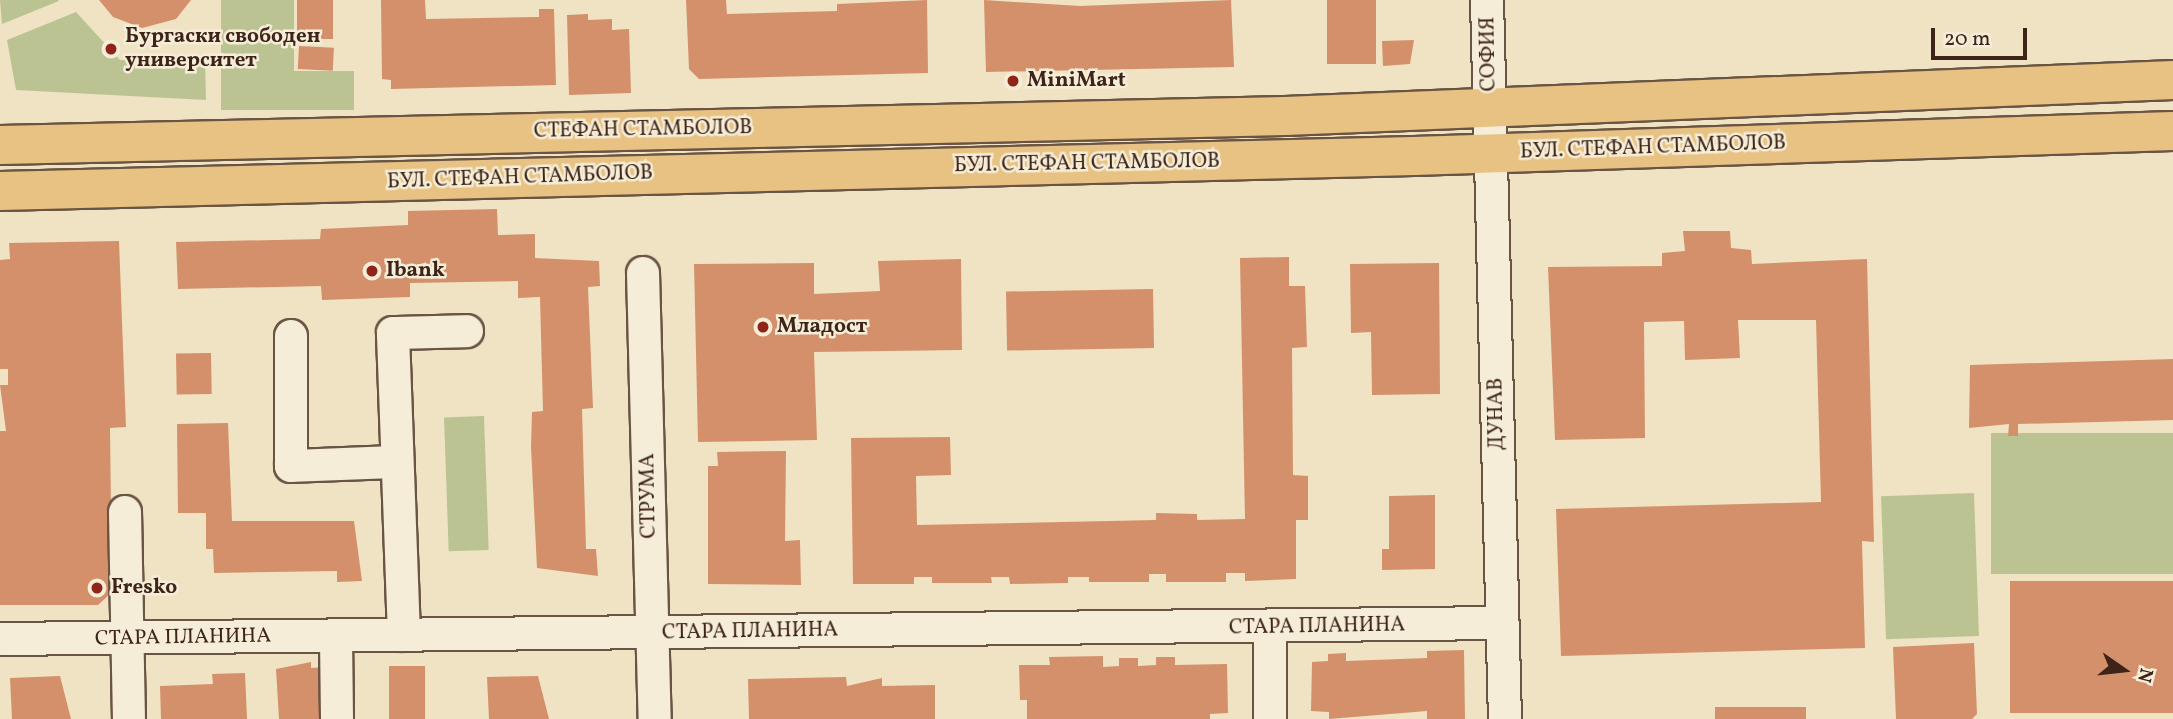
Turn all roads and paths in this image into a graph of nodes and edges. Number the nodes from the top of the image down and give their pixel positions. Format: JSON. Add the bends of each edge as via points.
{"nodes":[{"id":1,"x":1487,"y":0,"type":"edge"},
{"id":2,"x":2173,"y":80,"type":"edge"},
{"id":3,"x":1490,"y":108,"type":"junction"},
{"id":4,"x":2173,"y":131,"type":"edge"},
{"id":5,"x":0,"y":145,"type":"edge"},
{"id":6,"x":1491,"y":153,"type":"junction"},
{"id":7,"x":0,"y":191,"type":"edge"},
{"id":8,"x":643,"y":273,"type":"dead end"},
{"id":9,"x":467,"y":331,"type":"dead end"},
{"id":10,"x":291,"y":336,"type":"dead end"},
{"id":11,"x":397,"y":463,"type":"junction"},
{"id":12,"x":125,"y":512,"type":"dead end"},
{"id":13,"x":1501,"y":623,"type":"junction"},
{"id":14,"x":1270,"y":628,"type":"junction"},
{"id":15,"x":653,"y":633,"type":"junction"},
{"id":16,"x":404,"y":635,"type":"junction"},
{"id":17,"x":336,"y":637,"type":"junction"},
{"id":18,"x":0,"y":639,"type":"edge"},
{"id":19,"x":127,"y":639,"type":"junction"},
{"id":20,"x":129,"y":719,"type":"edge"},
{"id":21,"x":337,"y":719,"type":"edge"},
{"id":22,"x":655,"y":719,"type":"edge"},
{"id":23,"x":1270,"y":719,"type":"edge"},
{"id":24,"x":1505,"y":719,"type":"edge"}],
"edges":[{"from":1,"to":3,"type":"street","name":"СОФИЯ"},
{"from":2,"to":3,"type":"main road"},
{"from":3,"to":5,"type":"main road","name":"СТЕФАН СТАМБОЛОВ"},
{"from":3,"to":6,"type":"street","name":"ДУНАВ"},
{"from":4,"to":6,"type":"main road","name":"БУЛ. СТЕФАН СТАМБОЛОВ"},
{"from":6,"to":7,"type":"main road","name":"БУЛ. СТЕФАН СТАМБОЛОВ"},
{"from":6,"to":13,"type":"street","name":"ДУНАВ"},
{"from":8,"to":15,"type":"street","name":"СТРУМА"},
{"from":9,"to":11,"type":"street","via":[[393,332]]},
{"from":10,"to":11,"type":"street","via":[[291,466]]},
{"from":11,"to":16,"type":"street"},
{"from":12,"to":19,"type":"street"},
{"from":13,"to":14,"type":"street","name":"СТАРА ПЛАНИНА"},
{"from":13,"to":24,"type":"street","name":"ДУНАВ"},
{"from":14,"to":15,"type":"street","name":"СТАРА ПЛАНИНА"},
{"from":14,"to":23,"type":"street"},
{"from":15,"to":16,"type":"street","name":"СТАРА ПЛАНИНА"},
{"from":15,"to":22,"type":"street","name":"СТРУМА"},
{"from":16,"to":17,"type":"street","name":"СТАРА ПЛАНИНА"},
{"from":17,"to":19,"type":"street","name":"СТАРА ПЛАНИНА"},
{"from":17,"to":21,"type":"street"},
{"from":18,"to":19,"type":"street","name":"СТАРА ПЛАНИНА"},
{"from":19,"to":20,"type":"street"}]}
